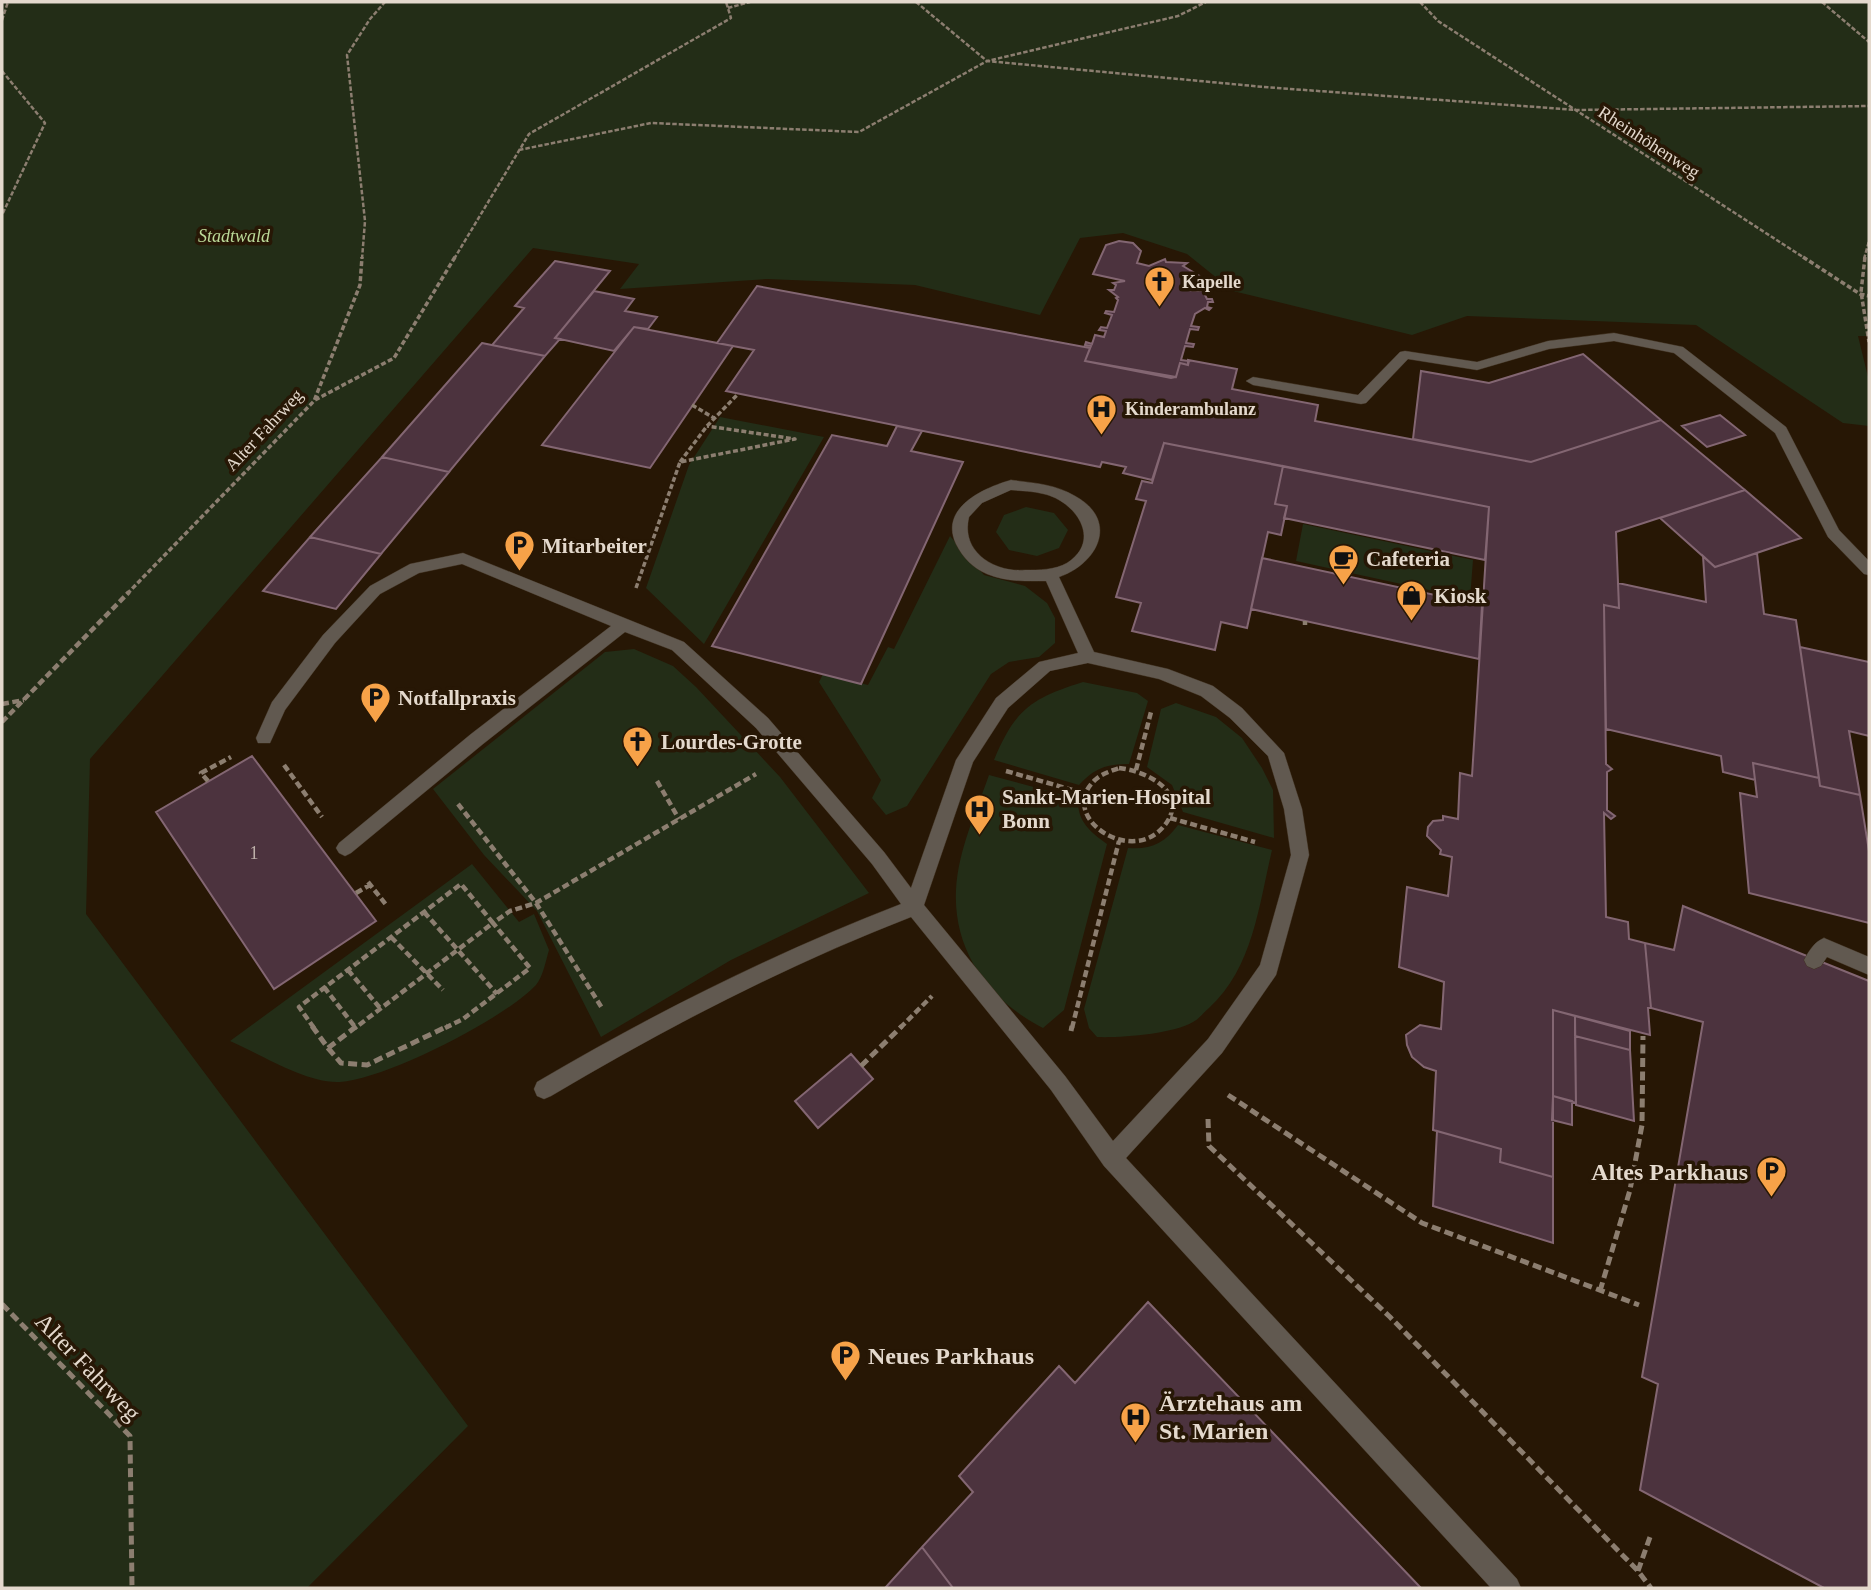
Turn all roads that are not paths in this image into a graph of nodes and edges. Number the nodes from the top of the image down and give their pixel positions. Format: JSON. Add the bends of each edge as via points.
{"nodes":[{"id":1,"x":1253,"y":381,"type":"dead end"},
{"id":2,"x":1869,"y":570,"type":"edge"},
{"id":3,"x":1051,"y":576,"type":"junction"},
{"id":4,"x":623,"y":625,"type":"junction"},
{"id":5,"x":1088,"y":657,"type":"junction"},
{"id":6,"x":264,"y":738,"type":"dead end"},
{"id":7,"x":345,"y":848,"type":"dead end"},
{"id":8,"x":914,"y":907,"type":"junction"},
{"id":9,"x":1814,"y":960,"type":"dead end"},
{"id":10,"x":1869,"y":966,"type":"edge"},
{"id":11,"x":544,"y":1090,"type":"dead end"},
{"id":12,"x":1112,"y":1158,"type":"junction"},
{"id":13,"x":1508,"y":1588,"type":"edge"}],
"edges":[{"from":1,"to":2,"type":"lane","via":[[1361,400],[1405,355],[1477,366],[1548,345],[1614,337],[1678,350],[1781,430],[1833,533]]},
{"from":3,"to":3,"type":"lane","via":[[1072,568],[1086,555],[1093,540],[1093,524],[1085,509],[1052,489],[1011,485],[991,490],[964,512],[959,526],[961,542],[986,568],[1030,578]]},
{"from":3,"to":5,"type":"lane"},
{"from":4,"to":6,"type":"lane","via":[[463,558],[415,568],[375,590],[329,639],[278,707]]},
{"from":4,"to":7,"type":"lane"},
{"from":4,"to":8,"type":"lane","via":[[678,646],[762,723]]},
{"from":5,"to":8,"type":"lane","via":[[1045,666],[1002,703],[965,760]]},
{"from":5,"to":12,"type":"lane","via":[[1162,673],[1207,691],[1236,713],[1275,753],[1293,809],[1300,855],[1269,969],[1216,1046]]},
{"from":8,"to":11,"type":"lane","via":[[847,932],[623,1042]]},
{"from":8,"to":12,"type":"lane","via":[[1058,1083]]},
{"from":9,"to":10,"type":"lane","via":[[1824,947]]},
{"from":12,"to":13,"type":"lane"}]}
